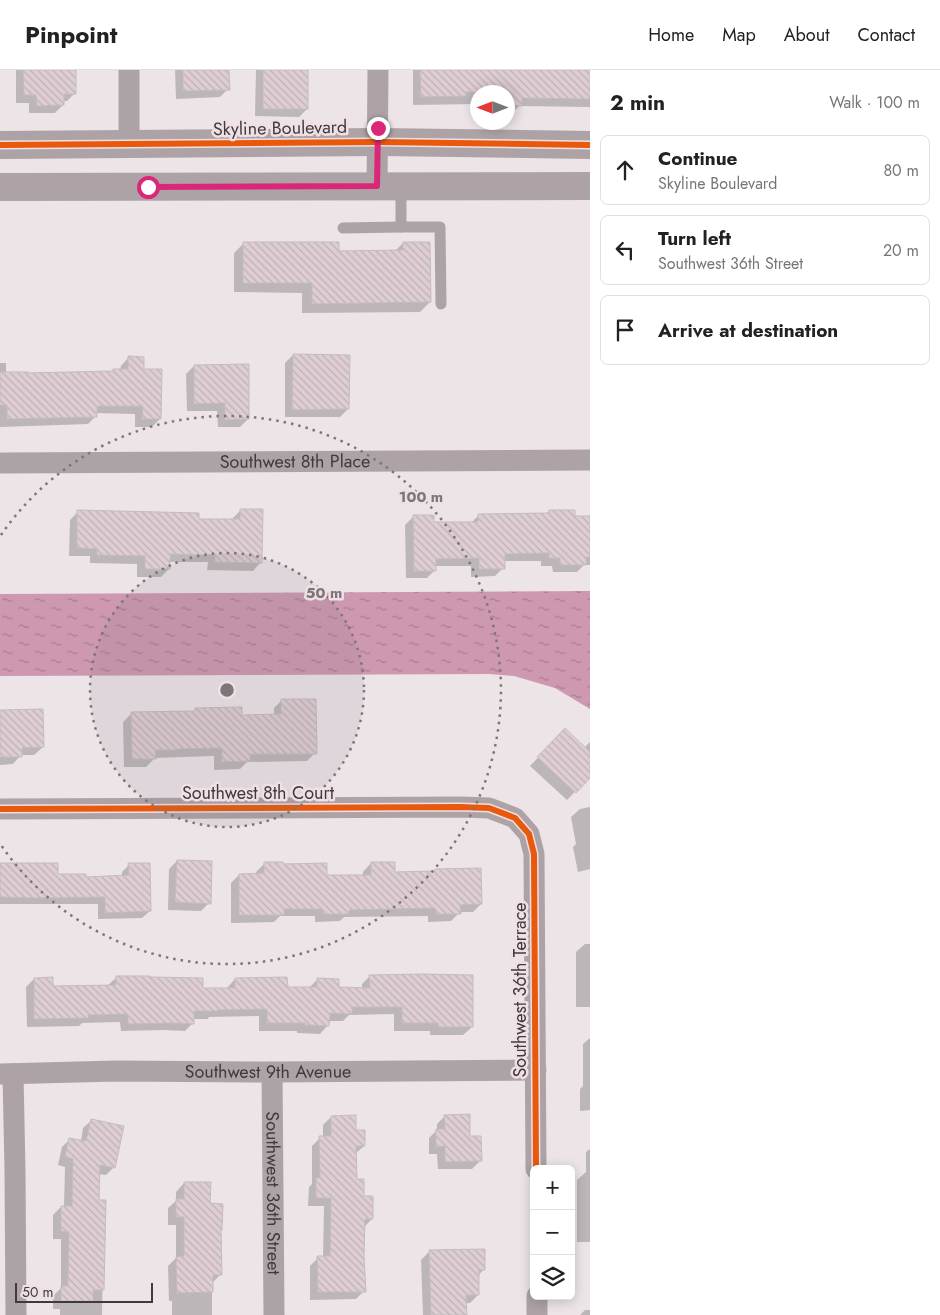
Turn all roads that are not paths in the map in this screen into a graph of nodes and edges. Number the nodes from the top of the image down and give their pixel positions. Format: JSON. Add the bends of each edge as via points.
{"nodes":[{"id":1,"x":128,"y":70,"type":"edge"},
{"id":2,"x":378,"y":70,"type":"edge"},
{"id":3,"x":378,"y":142,"type":"junction"},
{"id":4,"x":129,"y":144,"type":"junction"},
{"id":5,"x":0,"y":145,"type":"edge"},
{"id":6,"x":590,"y":145,"type":"edge"},
{"id":7,"x":389,"y":186,"type":"junction"},
{"id":8,"x":590,"y":186,"type":"edge"},
{"id":9,"x":0,"y":188,"type":"edge"},
{"id":10,"x":401,"y":227,"type":"junction"},
{"id":11,"x":343,"y":228,"type":"dead end"},
{"id":12,"x":441,"y":304,"type":"dead end"},
{"id":13,"x":590,"y":460,"type":"edge"},
{"id":14,"x":0,"y":464,"type":"edge"},
{"id":15,"x":0,"y":809,"type":"edge"},
{"id":16,"x":515,"y":818,"type":"joint"},
{"id":17,"x":536,"y":1070,"type":"junction"},
{"id":18,"x":272,"y":1072,"type":"junction"},
{"id":19,"x":6,"y":1074,"type":"edge"},
{"id":20,"x":536,"y":1165,"type":"edge"},
{"id":21,"x":537,"y":1300,"type":"edge"},
{"id":22,"x":16,"y":1315,"type":"edge"},
{"id":23,"x":274,"y":1315,"type":"edge"},
{"id":24,"x":537,"y":1315,"type":"edge"}],
"edges":[{"from":1,"to":4,"type":"street"},
{"from":2,"to":3,"type":"street"},
{"from":3,"to":4,"type":"street","name":"Skyline Boulevard"},
{"from":3,"to":6,"type":"street","name":"Skyline Boulevard"},
{"from":3,"to":7,"type":"street"},
{"from":4,"to":5,"type":"street","name":"Skyline Boulevard"},
{"from":7,"to":8,"type":"street"},
{"from":7,"to":9,"type":"street"},
{"from":7,"to":10,"type":"lane"},
{"from":10,"to":11,"type":"lane"},
{"from":10,"to":12,"type":"lane","via":[[440,227]]},
{"from":13,"to":14,"type":"street","name":"Southwest 8th Place"},
{"from":15,"to":16,"type":"street","name":"Southwest 8th Court","via":[[460,807],[489,808]]},
{"from":16,"to":17,"type":"street","name":"Southwest 36th Terrace","via":[[529,834],[534,854]]},
{"from":17,"to":18,"type":"street","name":"Southwest 9th Avenue"},
{"from":17,"to":20,"type":"street","name":"Southwest 36th Terrace"},
{"from":18,"to":19,"type":"street","name":"Southwest 9th Avenue"},
{"from":18,"to":23,"type":"street","name":"Southwest 36th Street"},
{"from":19,"to":22,"type":"street","via":[[15,1180]]},
{"from":21,"to":24,"type":"street"}]}
